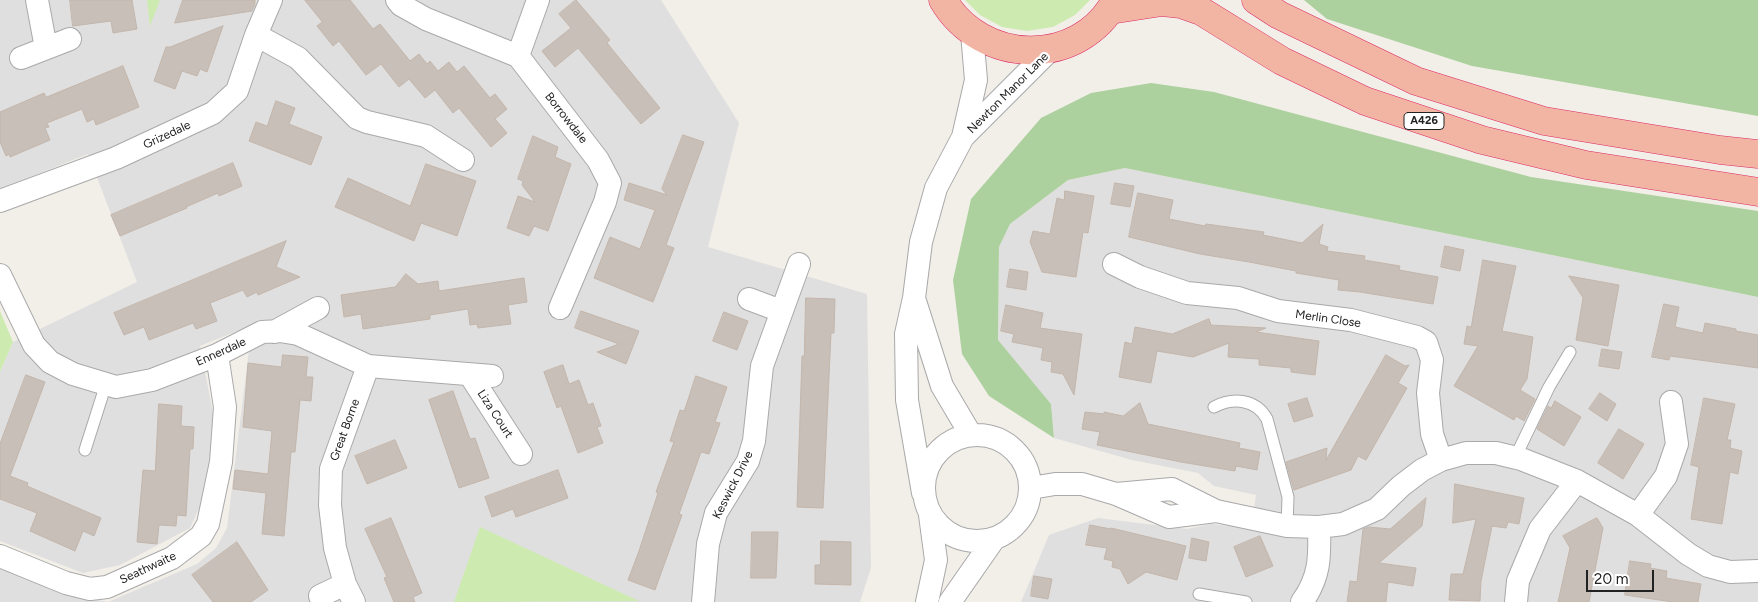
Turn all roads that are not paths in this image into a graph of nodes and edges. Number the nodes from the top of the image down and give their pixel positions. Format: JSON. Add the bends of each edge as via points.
{"nodes":[{"id":1,"x":37,"y":0,"type":"edge"},
{"id":2,"x":271,"y":0,"type":"edge"},
{"id":3,"x":397,"y":0,"type":"edge"},
{"id":4,"x":538,"y":0,"type":"edge"},
{"id":5,"x":943,"y":0,"type":"edge"},
{"id":6,"x":1256,"y":0,"type":"edge"},
{"id":7,"x":1113,"y":5,"type":"edge"},
{"id":8,"x":972,"y":33,"type":"junction"},
{"id":9,"x":256,"y":35,"type":"junction"},
{"id":10,"x":70,"y":39,"type":"dead end"},
{"id":11,"x":46,"y":48,"type":"junction"},
{"id":12,"x":1052,"y":48,"type":"junction"},
{"id":13,"x":518,"y":56,"type":"junction"},
{"id":14,"x":21,"y":58,"type":"dead end"},
{"id":15,"x":963,"y":137,"type":"junction"},
{"id":16,"x":1758,"y":154,"type":"edge"},
{"id":17,"x":463,"y":160,"type":"dead end"},
{"id":18,"x":1758,"y":192,"type":"edge"},
{"id":19,"x":0,"y":201,"type":"edge"},
{"id":20,"x":799,"y":264,"type":"dead end"},
{"id":21,"x":1114,"y":264,"type":"dead end"},
{"id":22,"x":0,"y":275,"type":"edge"},
{"id":23,"x":914,"y":298,"type":"junction"},
{"id":24,"x":749,"y":299,"type":"dead end"},
{"id":25,"x":318,"y":308,"type":"dead end"},
{"id":26,"x":560,"y":308,"type":"dead end"},
{"id":27,"x":781,"y":311,"type":"junction"},
{"id":28,"x":274,"y":332,"type":"junction"},
{"id":29,"x":1570,"y":352,"type":"dead end"},
{"id":30,"x":217,"y":355,"type":"junction"},
{"id":31,"x":368,"y":366,"type":"junction"},
{"id":32,"x":481,"y":376,"type":"joint"},
{"id":33,"x":106,"y":384,"type":"junction"},
{"id":34,"x":1671,"y":402,"type":"dead end"},
{"id":35,"x":1214,"y":407,"type":"dead end"},
{"id":36,"x":972,"y":435,"type":"junction"},
{"id":37,"x":85,"y":450,"type":"dead end"},
{"id":38,"x":521,"y":454,"type":"dead end"},
{"id":39,"x":1515,"y":458,"type":"junction"},
{"id":40,"x":1441,"y":460,"type":"junction"},
{"id":41,"x":1577,"y":481,"type":"junction"},
{"id":42,"x":1031,"y":488,"type":"junction"},
{"id":43,"x":924,"y":494,"type":"junction"},
{"id":44,"x":930,"y":515,"type":"junction"},
{"id":45,"x":1638,"y":515,"type":"junction"},
{"id":46,"x":1287,"y":526,"type":"junction"},
{"id":47,"x":1319,"y":527,"type":"junction"},
{"id":48,"x":994,"y":539,"type":"junction"},
{"id":49,"x":0,"y":556,"type":"edge"},
{"id":50,"x":1758,"y":571,"type":"edge"},
{"id":51,"x":350,"y":593,"type":"edge"},
{"id":52,"x":1198,"y":594,"type":"dead end"},
{"id":53,"x":320,"y":596,"type":"dead end"},
{"id":54,"x":703,"y":602,"type":"edge"},
{"id":55,"x":927,"y":602,"type":"edge"},
{"id":56,"x":950,"y":602,"type":"edge"},
{"id":57,"x":1246,"y":602,"type":"edge"},
{"id":58,"x":1302,"y":602,"type":"edge"},
{"id":59,"x":1516,"y":602,"type":"edge"}],
"edges":[{"from":1,"to":11,"type":"street"},
{"from":2,"to":9,"type":"street","name":"Grizedale"},
{"from":3,"to":13,"type":"street","via":[[426,19]]},
{"from":4,"to":13,"type":"street"},
{"from":5,"to":8,"type":"highway","via":[[950,13]]},
{"from":6,"to":16,"type":"highway","via":[[1279,15],[1416,82],[1544,122]]},
{"from":7,"to":12,"type":"highway","via":[[1094,27],[1074,40]]},
{"from":7,"to":18,"type":"highway","number":"A426","via":[[1162,2],[1201,11],[1282,61],[1365,101],[1482,140],[1586,165]]},
{"from":8,"to":12,"type":"highway","via":[[1006,48],[1024,51]]},
{"from":8,"to":15,"type":"street","name":"Newton Manor Lane","via":[[976,80]]},
{"from":9,"to":17,"type":"street","via":[[298,58],[357,118],[426,136]]},
{"from":9,"to":19,"type":"street","name":"Grizedale","via":[[237,91],[213,113],[116,158]]},
{"from":10,"to":11,"type":"street"},
{"from":11,"to":14,"type":"street"},
{"from":12,"to":15,"type":"street","name":"Newton Manor Lane"},
{"from":13,"to":26,"type":"street","name":"Borrowdale","via":[[598,160],[610,183]]},
{"from":15,"to":23,"type":"street","name":"Newton Manor Lane","via":[[936,188],[921,242]]},
{"from":20,"to":27,"type":"street","name":"Keswick Drive"},
{"from":21,"to":40,"type":"street","name":"Merlin Close","via":[[1187,293],[1238,298],[1278,311],[1351,320],[1426,342],[1432,360],[1428,392],[1432,434]]},
{"from":22,"to":33,"type":"street","name":"Ennerdale","via":[[34,345],[50,362],[73,374]]},
{"from":23,"to":36,"type":"street","name":"Newton Manor Lane","via":[[942,386]]},
{"from":23,"to":43,"type":"street","name":"Newton Manor Lane","via":[[906,334],[907,400]]},
{"from":24,"to":27,"type":"street"},
{"from":25,"to":28,"type":"street"},
{"from":27,"to":54,"type":"street","name":"Keswick Drive","via":[[762,366],[754,441],[748,461],[716,513],[708,544]]},
{"from":28,"to":30,"type":"street","name":"Ennerdale","via":[[262,332]]},
{"from":28,"to":31,"type":"street","name":"Ennerdale","via":[[298,334]]},
{"from":29,"to":39,"type":"lane","via":[[1541,402]]},
{"from":30,"to":33,"type":"street","name":"Ennerdale","via":[[152,380],[116,386]]},
{"from":30,"to":49,"type":"street","name":"Seathwaite","via":[[225,407],[220,462],[208,524],[202,536],[172,558],[107,587],[90,589],[66,583]]},
{"from":31,"to":32,"type":"street","name":"Ennerdale"},
{"from":31,"to":51,"type":"street","name":"Great Borne","via":[[331,469],[335,548]]},
{"from":32,"to":38,"type":"street","name":"Liza Court"},
{"from":33,"to":37,"type":"lane"},
{"from":34,"to":45,"type":"street","via":[[1677,444],[1666,476]]},
{"from":35,"to":46,"type":"lane","via":[[1236,401],[1251,403],[1263,411],[1288,497]]},
{"from":36,"to":42,"type":"street","via":[[986,435],[1013,448],[1022,459]]},
{"from":36,"to":43,"type":"street","via":[[952,441],[936,454],[926,473]]},
{"from":39,"to":40,"type":"street","via":[[1496,453],[1466,453]]},
{"from":39,"to":41,"type":"street"},
{"from":40,"to":47,"type":"street","via":[[1415,476],[1377,509],[1343,524]]},
{"from":41,"to":45,"type":"street"},
{"from":41,"to":59,"type":"street","via":[[1540,529],[1518,580]]},
{"from":42,"to":46,"type":"street","via":[[1082,484],[1116,494],[1169,517],[1216,511]]},
{"from":42,"to":48,"type":"street","via":[[1024,514],[1006,533]]},
{"from":43,"to":44,"type":"street"},
{"from":44,"to":48,"type":"street","via":[[947,533],[970,542]]},
{"from":44,"to":55,"type":"street","via":[[936,560]]},
{"from":45,"to":50,"type":"street","via":[[1708,566],[1730,572]]},
{"from":46,"to":47,"type":"street"},
{"from":47,"to":58,"type":"street","via":[[1317,574]]},
{"from":48,"to":56,"type":"street"},
{"from":51,"to":53,"type":"street","name":"Great Borne"},
{"from":52,"to":57,"type":"lane"}]}
